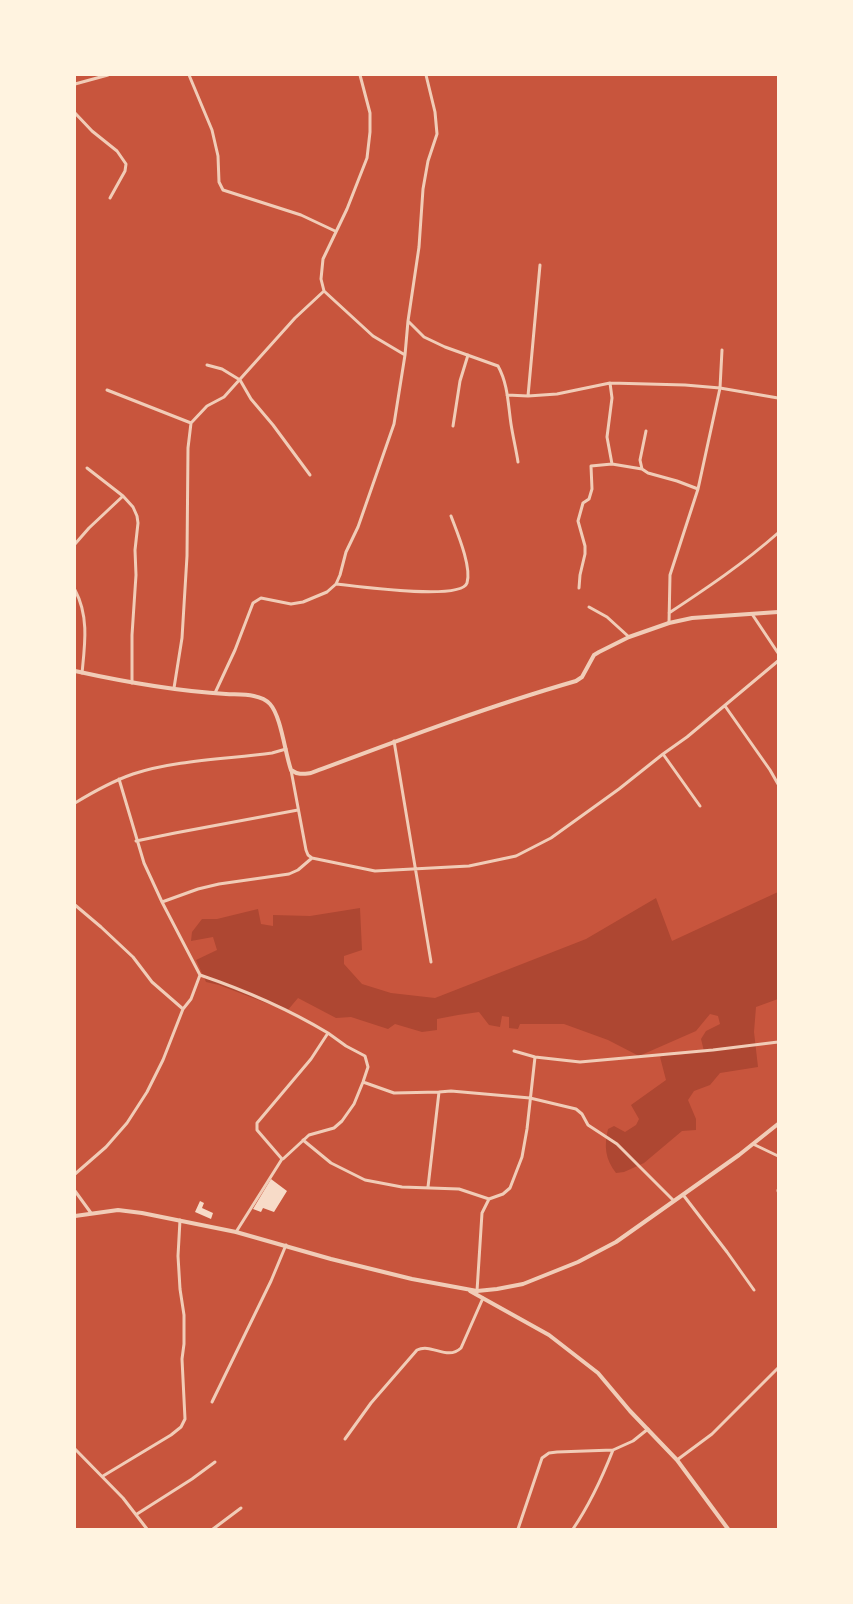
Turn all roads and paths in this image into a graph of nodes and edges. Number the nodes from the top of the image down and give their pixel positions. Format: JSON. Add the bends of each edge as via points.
{"nodes":[{"id":1,"x":108,"y":75,"type":"edge"},
{"id":2,"x":189,"y":75,"type":"edge"},
{"id":3,"x":360,"y":75,"type":"edge"},
{"id":4,"x":426,"y":75,"type":"edge"},
{"id":5,"x":75,"y":84,"type":"edge"},
{"id":6,"x":75,"y":113,"type":"edge"},
{"id":7,"x":110,"y":198,"type":"dead end"},
{"id":8,"x":336,"y":231,"type":"junction"},
{"id":9,"x":540,"y":266,"type":"dead end"},
{"id":10,"x":324,"y":291,"type":"junction"},
{"id":11,"x":408,"y":321,"type":"junction"},
{"id":12,"x":722,"y":350,"type":"dead end"},
{"id":13,"x":405,"y":355,"type":"junction"},
{"id":14,"x":468,"y":355,"type":"junction"},
{"id":15,"x":207,"y":364,"type":"dead end"},
{"id":16,"x":240,"y":380,"type":"junction"},
{"id":17,"x":610,"y":383,"type":"junction"},
{"id":18,"x":720,"y":388,"type":"junction"},
{"id":19,"x":107,"y":390,"type":"dead end"},
{"id":20,"x":507,"y":395,"type":"junction"},
{"id":21,"x":528,"y":396,"type":"junction"},
{"id":22,"x":778,"y":398,"type":"edge"},
{"id":23,"x":191,"y":423,"type":"junction"},
{"id":24,"x":453,"y":426,"type":"dead end"},
{"id":25,"x":646,"y":431,"type":"dead end"},
{"id":26,"x":518,"y":462,"type":"dead end"},
{"id":27,"x":612,"y":464,"type":"junction"},
{"id":28,"x":87,"y":468,"type":"dead end"},
{"id":29,"x":642,"y":469,"type":"junction"},
{"id":30,"x":310,"y":475,"type":"dead end"},
{"id":31,"x":698,"y":489,"type":"junction"},
{"id":32,"x":123,"y":496,"type":"junction"},
{"id":33,"x":451,"y":516,"type":"dead end"},
{"id":34,"x":778,"y":533,"type":"edge"},
{"id":35,"x":75,"y":544,"type":"edge"},
{"id":36,"x":336,"y":584,"type":"junction"},
{"id":37,"x":579,"y":588,"type":"dead end"},
{"id":38,"x":75,"y":590,"type":"edge"},
{"id":39,"x":589,"y":607,"type":"dead end"},
{"id":40,"x":778,"y":612,"type":"edge"},
{"id":41,"x":669,"y":613,"type":"junction"},
{"id":42,"x":752,"y":614,"type":"junction"},
{"id":43,"x":669,"y":623,"type":"junction"},
{"id":44,"x":629,"y":637,"type":"junction"},
{"id":45,"x":778,"y":653,"type":"edge"},
{"id":46,"x":778,"y":661,"type":"edge"},
{"id":47,"x":75,"y":671,"type":"edge"},
{"id":48,"x":82,"y":672,"type":"junction"},
{"id":49,"x":132,"y":683,"type":"junction"},
{"id":50,"x":174,"y":688,"type":"junction"},
{"id":51,"x":215,"y":693,"type":"junction"},
{"id":52,"x":725,"y":706,"type":"junction"},
{"id":53,"x":394,"y":741,"type":"junction"},
{"id":54,"x":286,"y":749,"type":"junction"},
{"id":55,"x":663,"y":754,"type":"junction"},
{"id":56,"x":291,"y":770,"type":"junction"},
{"id":57,"x":119,"y":779,"type":"junction"},
{"id":58,"x":778,"y":784,"type":"edge"},
{"id":59,"x":75,"y":803,"type":"edge"},
{"id":60,"x":700,"y":806,"type":"dead end"},
{"id":61,"x":298,"y":810,"type":"junction"},
{"id":62,"x":136,"y":841,"type":"junction"},
{"id":63,"x":312,"y":858,"type":"junction"},
{"id":64,"x":416,"y":870,"type":"junction"},
{"id":65,"x":162,"y":902,"type":"junction"},
{"id":66,"x":75,"y":905,"type":"edge"},
{"id":67,"x":432,"y":962,"type":"dead end"},
{"id":68,"x":200,"y":975,"type":"junction"},
{"id":69,"x":183,"y":1009,"type":"junction"},
{"id":70,"x":328,"y":1033,"type":"junction"},
{"id":71,"x":778,"y":1042,"type":"edge"},
{"id":72,"x":514,"y":1051,"type":"dead end"},
{"id":73,"x":535,"y":1057,"type":"junction"},
{"id":74,"x":363,"y":1082,"type":"junction"},
{"id":75,"x":438,"y":1092,"type":"junction"},
{"id":76,"x":530,"y":1098,"type":"junction"},
{"id":77,"x":778,"y":1124,"type":"edge"},
{"id":78,"x":303,"y":1140,"type":"junction"},
{"id":79,"x":753,"y":1144,"type":"junction"},
{"id":80,"x":778,"y":1156,"type":"edge"},
{"id":81,"x":282,"y":1159,"type":"junction"},
{"id":82,"x":75,"y":1174,"type":"edge"},
{"id":83,"x":428,"y":1187,"type":"junction"},
{"id":84,"x":75,"y":1191,"type":"edge"},
{"id":85,"x":684,"y":1196,"type":"junction"},
{"id":86,"x":489,"y":1199,"type":"junction"},
{"id":87,"x":674,"y":1201,"type":"junction"},
{"id":88,"x":91,"y":1213,"type":"junction"},
{"id":89,"x":75,"y":1216,"type":"edge"},
{"id":90,"x":180,"y":1220,"type":"junction"},
{"id":91,"x":236,"y":1232,"type":"junction"},
{"id":92,"x":286,"y":1245,"type":"junction"},
{"id":93,"x":467,"y":1290,"type":"junction"},
{"id":94,"x":754,"y":1290,"type":"dead end"},
{"id":95,"x":477,"y":1291,"type":"junction"},
{"id":96,"x":483,"y":1298,"type":"junction"},
{"id":97,"x":778,"y":1368,"type":"edge"},
{"id":98,"x":212,"y":1402,"type":"dead end"},
{"id":99,"x":648,"y":1429,"type":"junction"},
{"id":100,"x":345,"y":1439,"type":"dead end"},
{"id":101,"x":75,"y":1449,"type":"edge"},
{"id":102,"x":613,"y":1450,"type":"junction"},
{"id":103,"x":677,"y":1460,"type":"junction"},
{"id":104,"x":215,"y":1462,"type":"dead end"},
{"id":105,"x":103,"y":1476,"type":"junction"},
{"id":106,"x":241,"y":1508,"type":"dead end"},
{"id":107,"x":136,"y":1515,"type":"junction"},
{"id":108,"x":147,"y":1529,"type":"edge"},
{"id":109,"x":213,"y":1529,"type":"edge"},
{"id":110,"x":518,"y":1529,"type":"edge"},
{"id":111,"x":573,"y":1529,"type":"edge"},
{"id":112,"x":728,"y":1529,"type":"edge"}],
"edges":[{"from":1,"to":5,"type":"street"},
{"from":2,"to":8,"type":"street","via":[[212,130],[223,190],[301,215]]},
{"from":3,"to":8,"type":"street","via":[[370,113],[367,158]]},
{"from":4,"to":11,"type":"street","via":[[436,134],[423,189]]},
{"from":6,"to":7,"type":"street","via":[[126,164]]},
{"from":8,"to":10,"type":"street","via":[[323,259]]},
{"from":9,"to":21,"type":"street"},
{"from":10,"to":13,"type":"street","via":[[373,336]]},
{"from":10,"to":16,"type":"street"},
{"from":11,"to":13,"type":"street"},
{"from":11,"to":14,"type":"street","via":[[424,337]]},
{"from":12,"to":18,"type":"street"},
{"from":13,"to":36,"type":"street","via":[[394,424]]},
{"from":14,"to":20,"type":"street","via":[[498,366]]},
{"from":14,"to":24,"type":"street"},
{"from":15,"to":16,"type":"street"},
{"from":16,"to":23,"type":"street"},
{"from":16,"to":30,"type":"street"},
{"from":17,"to":18,"type":"street"},
{"from":17,"to":21,"type":"street"},
{"from":17,"to":27,"type":"street","via":[[607,437]]},
{"from":18,"to":22,"type":"street"},
{"from":18,"to":31,"type":"street"},
{"from":19,"to":23,"type":"street"},
{"from":20,"to":21,"type":"street"},
{"from":20,"to":26,"type":"street"},
{"from":23,"to":50,"type":"street","via":[[182,638]]},
{"from":25,"to":29,"type":"street"},
{"from":27,"to":29,"type":"street"},
{"from":27,"to":37,"type":"street","via":[[590,468],[592,489],[578,521],[585,546]]},
{"from":28,"to":32,"type":"street"},
{"from":29,"to":31,"type":"street"},
{"from":31,"to":41,"type":"street","via":[[670,575]]},
{"from":32,"to":35,"type":"street"},
{"from":32,"to":49,"type":"street","via":[[133,507],[138,523]]},
{"from":33,"to":36,"type":"street","via":[[464,554],[464,587],[422,593]]},
{"from":34,"to":41,"type":"street","via":[[748,559]]},
{"from":36,"to":51,"type":"street","via":[[303,602],[256,600]]},
{"from":38,"to":48,"type":"street","via":[[83,605],[85,622]]},
{"from":39,"to":44,"type":"street"},
{"from":40,"to":42,"type":"street"},
{"from":41,"to":43,"type":"street"},
{"from":42,"to":43,"type":"street"},
{"from":42,"to":45,"type":"street"},
{"from":43,"to":44,"type":"street"},
{"from":44,"to":53,"type":"street","via":[[594,655],[576,681]]},
{"from":46,"to":52,"type":"street"},
{"from":47,"to":48,"type":"street"},
{"from":48,"to":49,"type":"street"},
{"from":49,"to":50,"type":"street"},
{"from":50,"to":51,"type":"street"},
{"from":51,"to":54,"type":"street","via":[[264,699],[277,717]]},
{"from":52,"to":55,"type":"street"},
{"from":52,"to":58,"type":"street"},
{"from":53,"to":56,"type":"street","via":[[311,772]]},
{"from":53,"to":64,"type":"street"},
{"from":54,"to":56,"type":"street"},
{"from":54,"to":57,"type":"street","via":[[162,766]]},
{"from":55,"to":60,"type":"street"},
{"from":55,"to":64,"type":"street","via":[[551,838],[516,856],[469,866]]},
{"from":56,"to":61,"type":"street"},
{"from":57,"to":59,"type":"street"},
{"from":57,"to":62,"type":"street"},
{"from":61,"to":62,"type":"street"},
{"from":61,"to":63,"type":"street","via":[[306,850]]},
{"from":62,"to":65,"type":"street"},
{"from":63,"to":64,"type":"street","via":[[375,871]]},
{"from":63,"to":65,"type":"street","via":[[289,874],[219,884]]},
{"from":64,"to":67,"type":"street"},
{"from":65,"to":68,"type":"street"},
{"from":66,"to":69,"type":"street"},
{"from":68,"to":69,"type":"street"},
{"from":68,"to":70,"type":"street","via":[[259,998]]},
{"from":69,"to":82,"type":"street","via":[[163,1060],[137,1108],[106,1147]]},
{"from":70,"to":74,"type":"street","via":[[365,1056],[368,1067]]},
{"from":70,"to":81,"type":"street","via":[[256,1126]]},
{"from":71,"to":73,"type":"street","via":[[580,1062]]},
{"from":72,"to":73,"type":"street"},
{"from":73,"to":76,"type":"street"},
{"from":74,"to":75,"type":"street","via":[[394,1093]]},
{"from":74,"to":78,"type":"street","via":[[342,1121]]},
{"from":75,"to":76,"type":"street"},
{"from":75,"to":83,"type":"street"},
{"from":76,"to":86,"type":"street","via":[[522,1157],[510,1188]]},
{"from":76,"to":87,"type":"street","via":[[576,1109],[588,1125],[617,1144]]},
{"from":77,"to":79,"type":"street"},
{"from":78,"to":81,"type":"street"},
{"from":78,"to":83,"type":"street","via":[[331,1163],[365,1180]]},
{"from":79,"to":80,"type":"street"},
{"from":79,"to":85,"type":"street"},
{"from":81,"to":91,"type":"street"},
{"from":83,"to":86,"type":"street","via":[[459,1189]]},
{"from":84,"to":88,"type":"street"},
{"from":85,"to":87,"type":"street"},
{"from":85,"to":94,"type":"street"},
{"from":86,"to":95,"type":"street","via":[[482,1213]]},
{"from":87,"to":95,"type":"street","via":[[616,1242],[578,1262],[523,1284]]},
{"from":88,"to":89,"type":"street"},
{"from":88,"to":90,"type":"street","via":[[118,1210]]},
{"from":90,"to":91,"type":"street"},
{"from":90,"to":105,"type":"street","via":[[185,1419],[171,1435]]},
{"from":91,"to":92,"type":"street"},
{"from":92,"to":93,"type":"street","via":[[379,1272]]},
{"from":92,"to":98,"type":"street"},
{"from":93,"to":95,"type":"street"},
{"from":93,"to":96,"type":"street"},
{"from":96,"to":99,"type":"street","via":[[549,1335],[598,1372]]},
{"from":96,"to":100,"type":"street","via":[[461,1348],[453,1353],[431,1348],[417,1350]]},
{"from":97,"to":103,"type":"street","via":[[712,1434]]},
{"from":99,"to":102,"type":"street"},
{"from":99,"to":103,"type":"street"},
{"from":101,"to":105,"type":"street"},
{"from":102,"to":110,"type":"street","via":[[557,1452],[542,1458]]},
{"from":102,"to":111,"type":"street"},
{"from":103,"to":112,"type":"street"},
{"from":104,"to":107,"type":"street"},
{"from":105,"to":107,"type":"street"},
{"from":106,"to":109,"type":"street"},
{"from":107,"to":108,"type":"street"}]}
